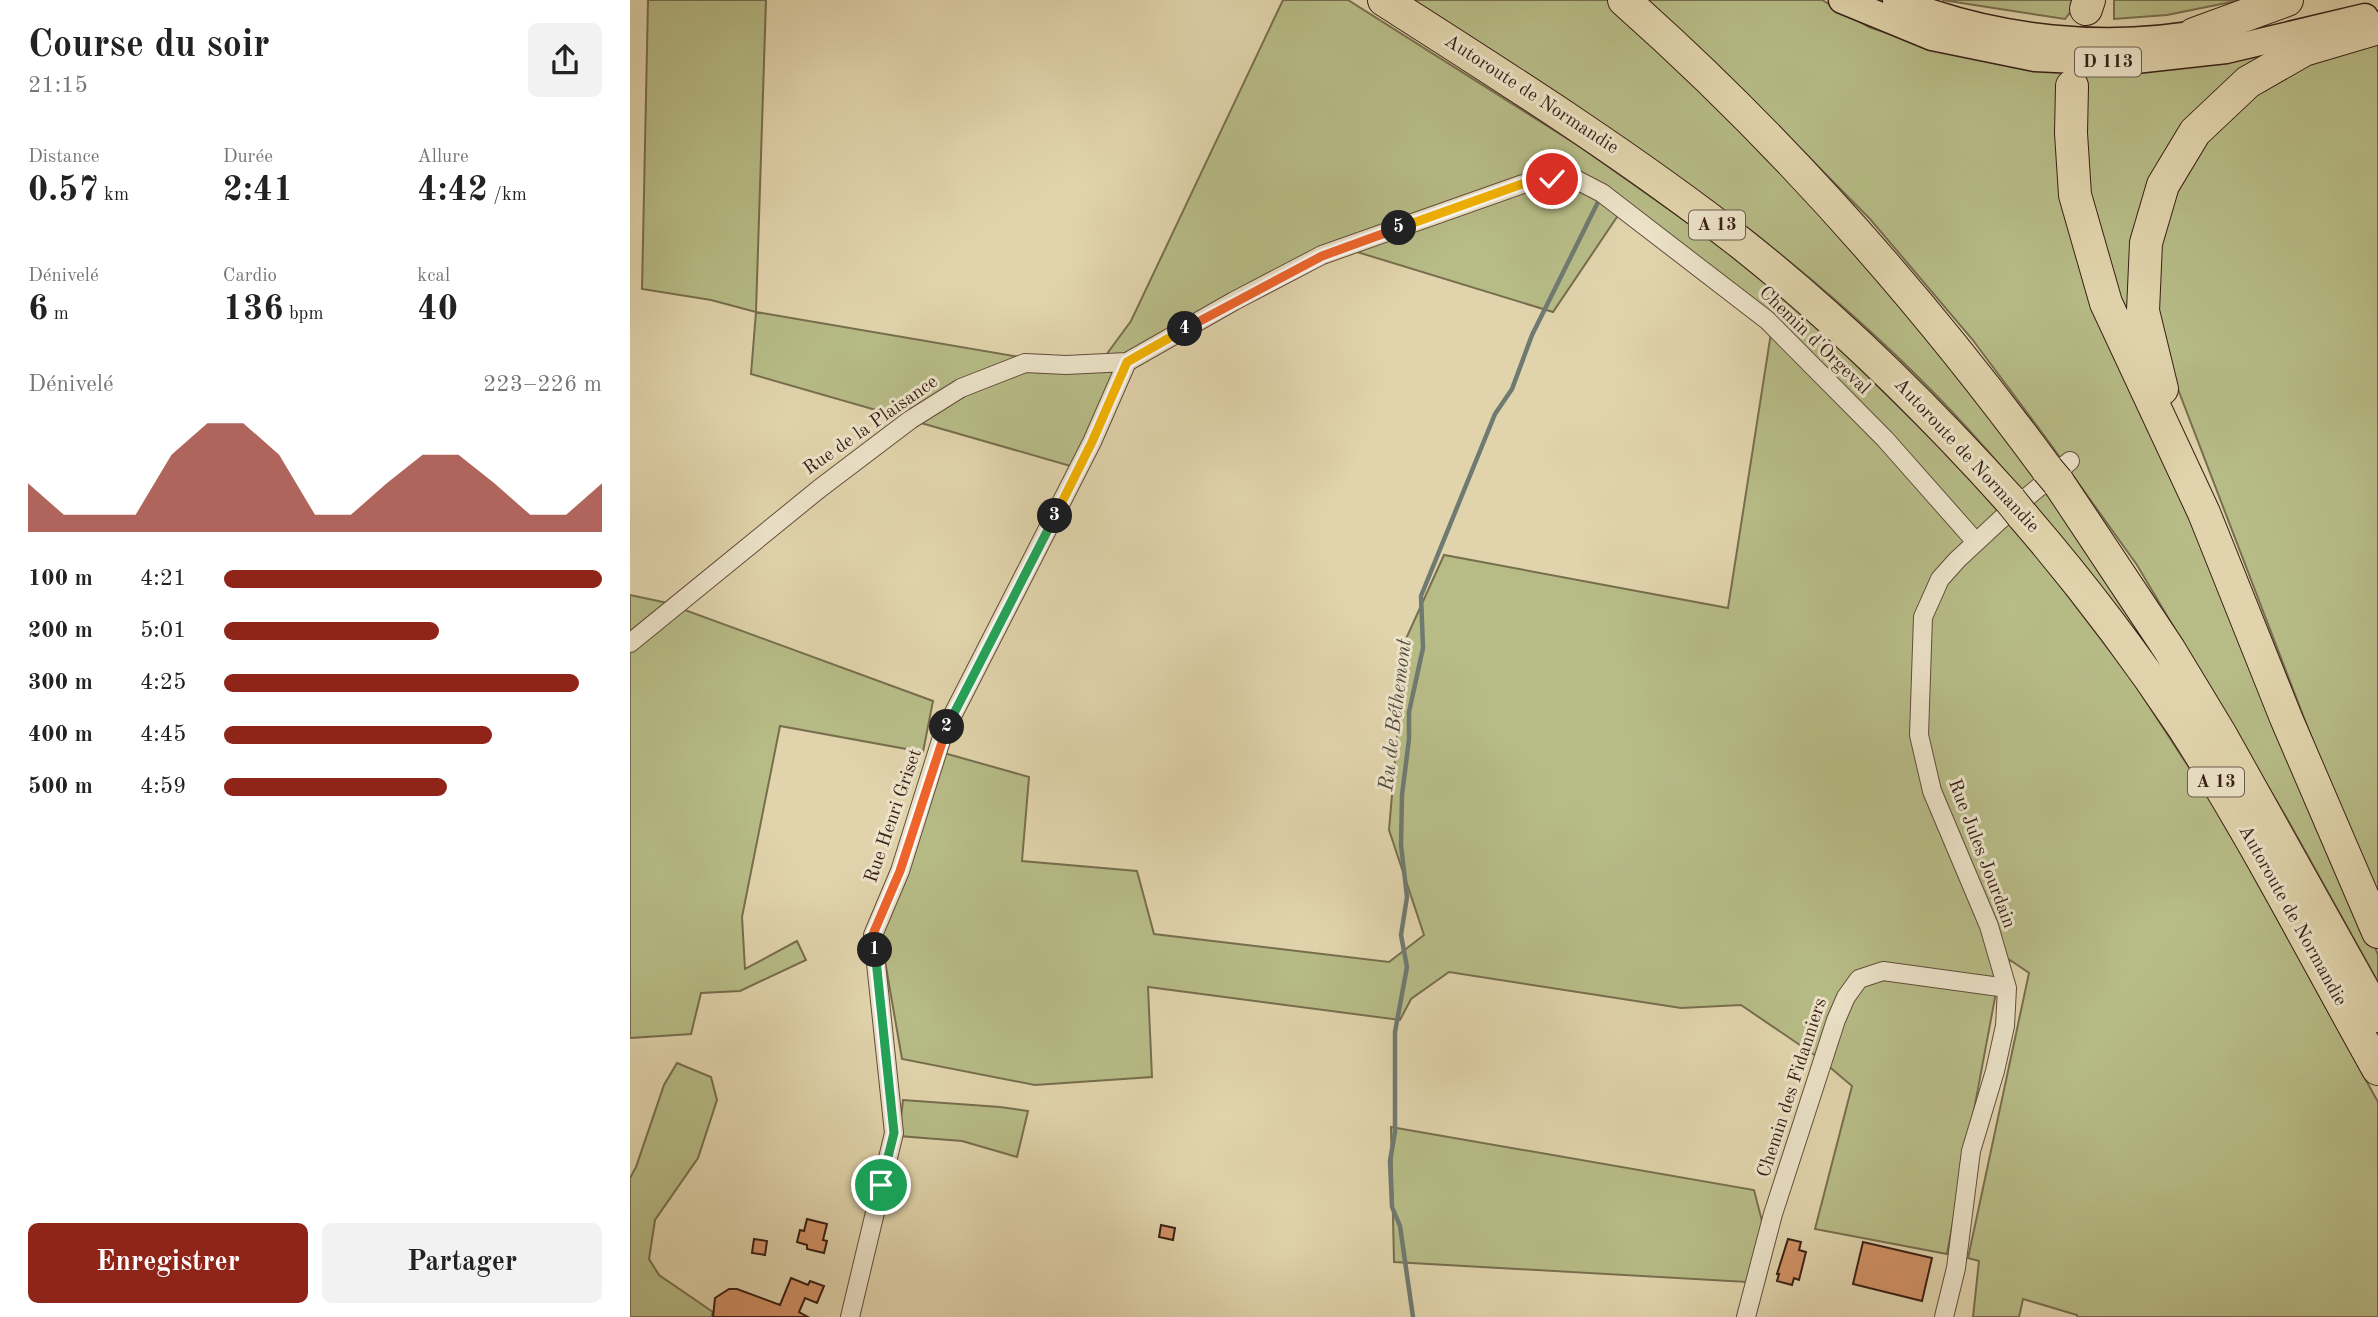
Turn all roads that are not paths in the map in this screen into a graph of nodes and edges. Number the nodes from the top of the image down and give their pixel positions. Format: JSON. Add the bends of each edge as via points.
{"nodes":[{"id":1,"x":1384,"y":0,"type":"edge"},
{"id":2,"x":1624,"y":0,"type":"edge"},
{"id":3,"x":1842,"y":0,"type":"edge"},
{"id":4,"x":1896,"y":0,"type":"edge"},
{"id":5,"x":2287,"y":0,"type":"edge"},
{"id":6,"x":2361,"y":0,"type":"edge"},
{"id":7,"x":2378,"y":14,"type":"edge"},
{"id":8,"x":2378,"y":27,"type":"edge"},
{"id":9,"x":2194,"y":34,"type":"junction"},
{"id":10,"x":2072,"y":86,"type":"dead end"},
{"id":11,"x":1602,"y":193,"type":"joint"},
{"id":12,"x":1127,"y":362,"type":"junction"},
{"id":13,"x":2058,"y":471,"type":"junction"},
{"id":14,"x":2204,"y":513,"type":"junction"},
{"id":15,"x":1976,"y":542,"type":"junction"},
{"id":16,"x":630,"y":643,"type":"edge"},
{"id":17,"x":2378,"y":932,"type":"edge"},
{"id":18,"x":2007,"y":988,"type":"junction"},
{"id":19,"x":2378,"y":1016,"type":"edge"},
{"id":20,"x":2378,"y":1069,"type":"edge"},
{"id":21,"x":850,"y":1317,"type":"edge"},
{"id":22,"x":1746,"y":1317,"type":"edge"},
{"id":23,"x":1944,"y":1317,"type":"edge"}],
"edges":[{"from":1,"to":20,"type":"highway","name":"Autoroute de Normandie","number":"A 13","via":[[1618,152],[1743,245],[1902,385],[2016,508],[2095,604],[2184,729]]},
{"from":2,"to":13,"type":"highway","name":"Autoroute de Normandie","number":"A 13","via":[[1752,122],[1869,246]]},
{"from":3,"to":7,"type":"main road","number":"D 113","via":[[1932,37],[2035,58],[2117,62],[2226,50]]},
{"from":4,"to":9,"type":"main road","number":"D 113","via":[[1937,17],[2031,36],[2098,42]]},
{"from":5,"to":9,"type":"highway"},
{"from":6,"to":9,"type":"main road","number":"D 113"},
{"from":8,"to":14,"type":"highway","via":[[2304,50],[2248,82],[2195,132],[2163,186],[2146,243],[2143,311],[2160,381]]},
{"from":10,"to":14,"type":"highway","via":[[2075,195],[2106,303]]},
{"from":11,"to":12,"type":"street","name":"Rue de la Plaisance","via":[[1575,179],[1510,189],[1322,256]]},
{"from":11,"to":15,"type":"street","name":"Chemin d'Orgeval","via":[[1767,320],[1885,439]]},
{"from":12,"to":16,"type":"street","name":"Rue de la Plaisance","via":[[1025,363],[961,388],[818,488]]},
{"from":12,"to":21,"type":"street","name":"Rue Henri Griset","via":[[1092,442],[943,734],[900,871],[873,934],[894,1133]]},
{"from":13,"to":15,"type":"street","name":"Rue Jules Jourdain"},
{"from":13,"to":19,"type":"highway","name":"Autoroute de Normandie","number":"A 13","via":[[2221,735]]},
{"from":14,"to":17,"type":"highway"},
{"from":15,"to":18,"type":"street","name":"Rue Jules Jourdain","via":[[1940,579],[1923,617],[1919,735],[1932,791],[1989,926]]},
{"from":18,"to":22,"type":"street","name":"Chemin des Fidanniers","via":[[1883,971],[1859,979],[1836,1020],[1773,1214]]},
{"from":18,"to":23,"type":"street","name":"Rue Jules Jourdain","via":[[2005,1026],[1971,1151],[1956,1268]]}]}
